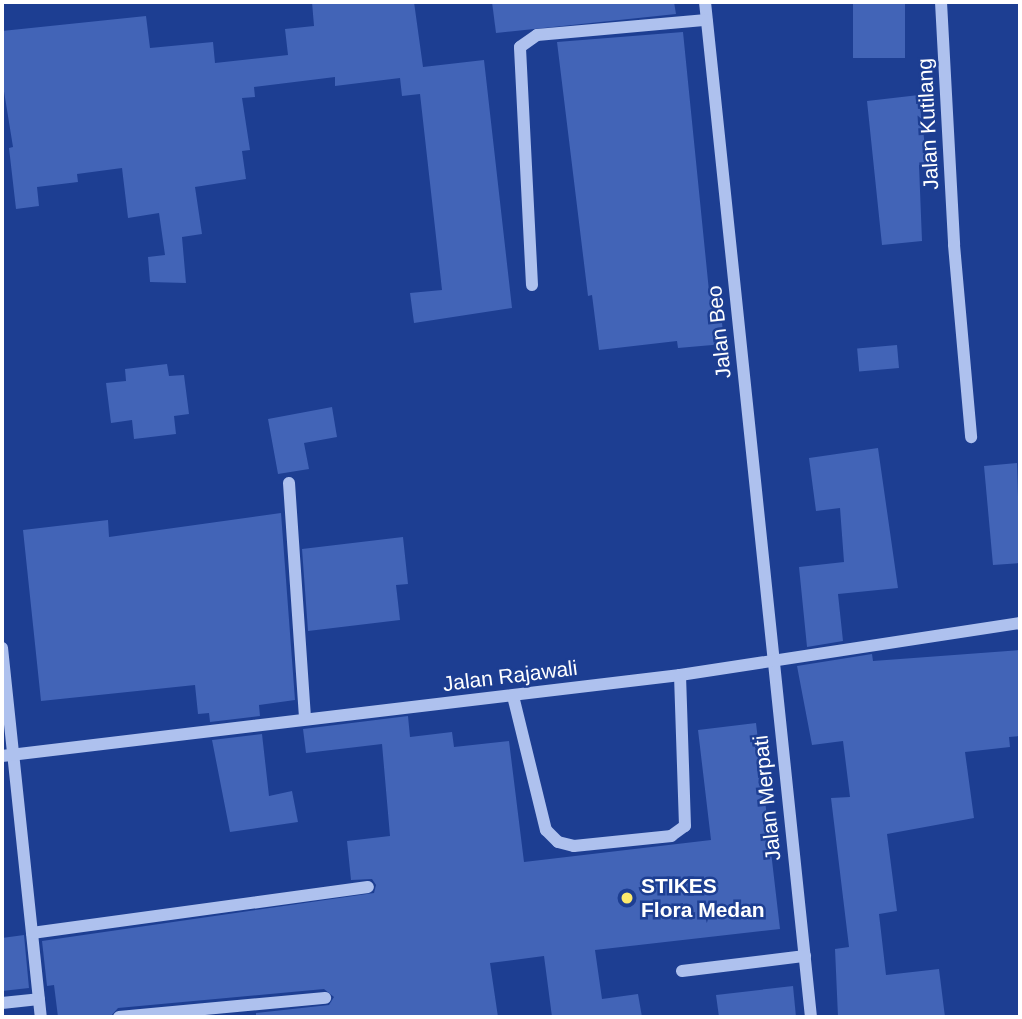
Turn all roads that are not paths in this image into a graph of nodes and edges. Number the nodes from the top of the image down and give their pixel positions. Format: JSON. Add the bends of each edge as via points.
{"nodes":[{"id":1,"x":705,"y":2,"type":"edge"},
{"id":2,"x":941,"y":2,"type":"edge"},
{"id":3,"x":706,"y":20,"type":"junction"},
{"id":4,"x":532,"y":285,"type":"dead end"},
{"id":5,"x":971,"y":437,"type":"dead end"},
{"id":6,"x":289,"y":484,"type":"dead end"},
{"id":7,"x":1020,"y":623,"type":"edge"},
{"id":8,"x":2,"y":648,"type":"edge"},
{"id":9,"x":771,"y":658,"type":"junction"},
{"id":10,"x":680,"y":675,"type":"junction"},
{"id":11,"x":513,"y":696,"type":"junction"},
{"id":12,"x":305,"y":718,"type":"junction"},
{"id":13,"x":8,"y":756,"type":"edge"},
{"id":14,"x":368,"y":887,"type":"dead end"},
{"id":15,"x":32,"y":933,"type":"junction"},
{"id":16,"x":805,"y":956,"type":"junction"},
{"id":17,"x":682,"y":971,"type":"dead end"},
{"id":18,"x":325,"y":998,"type":"dead end"},
{"id":19,"x":39,"y":999,"type":"junction"},
{"id":20,"x":2,"y":1003,"type":"edge"},
{"id":21,"x":41,"y":1017,"type":"edge"},
{"id":22,"x":119,"y":1017,"type":"edge"},
{"id":23,"x":811,"y":1017,"type":"edge"}],
"edges":[{"from":1,"to":3,"type":"street","name":"Jalan Beo"},
{"from":2,"to":5,"type":"street","name":"Jalan Kutilang","via":[[954,245]]},
{"from":3,"to":4,"type":"street","via":[[537,35],[520,47]]},
{"from":3,"to":9,"type":"street","name":"Jalan Beo"},
{"from":6,"to":12,"type":"street"},
{"from":7,"to":9,"type":"street","name":"Jalan Rajawali"},
{"from":8,"to":13,"type":"street"},
{"from":9,"to":10,"type":"street","name":"Jalan Rajawali"},
{"from":9,"to":16,"type":"street","name":"Jalan Merpati"},
{"from":10,"to":11,"type":"street","name":"Jalan Rajawali"},
{"from":10,"to":11,"type":"street","via":[[685,826],[671,836],[574,846],[558,842],[546,830]]},
{"from":11,"to":12,"type":"street","name":"Jalan Rajawali"},
{"from":12,"to":13,"type":"street","name":"Jalan Rajawali"},
{"from":13,"to":15,"type":"street"},
{"from":14,"to":15,"type":"street"},
{"from":15,"to":19,"type":"street"},
{"from":16,"to":17,"type":"street"},
{"from":16,"to":23,"type":"street","name":"Jalan Merpati"},
{"from":18,"to":22,"type":"street"},
{"from":19,"to":20,"type":"street"},
{"from":19,"to":21,"type":"street"}]}
